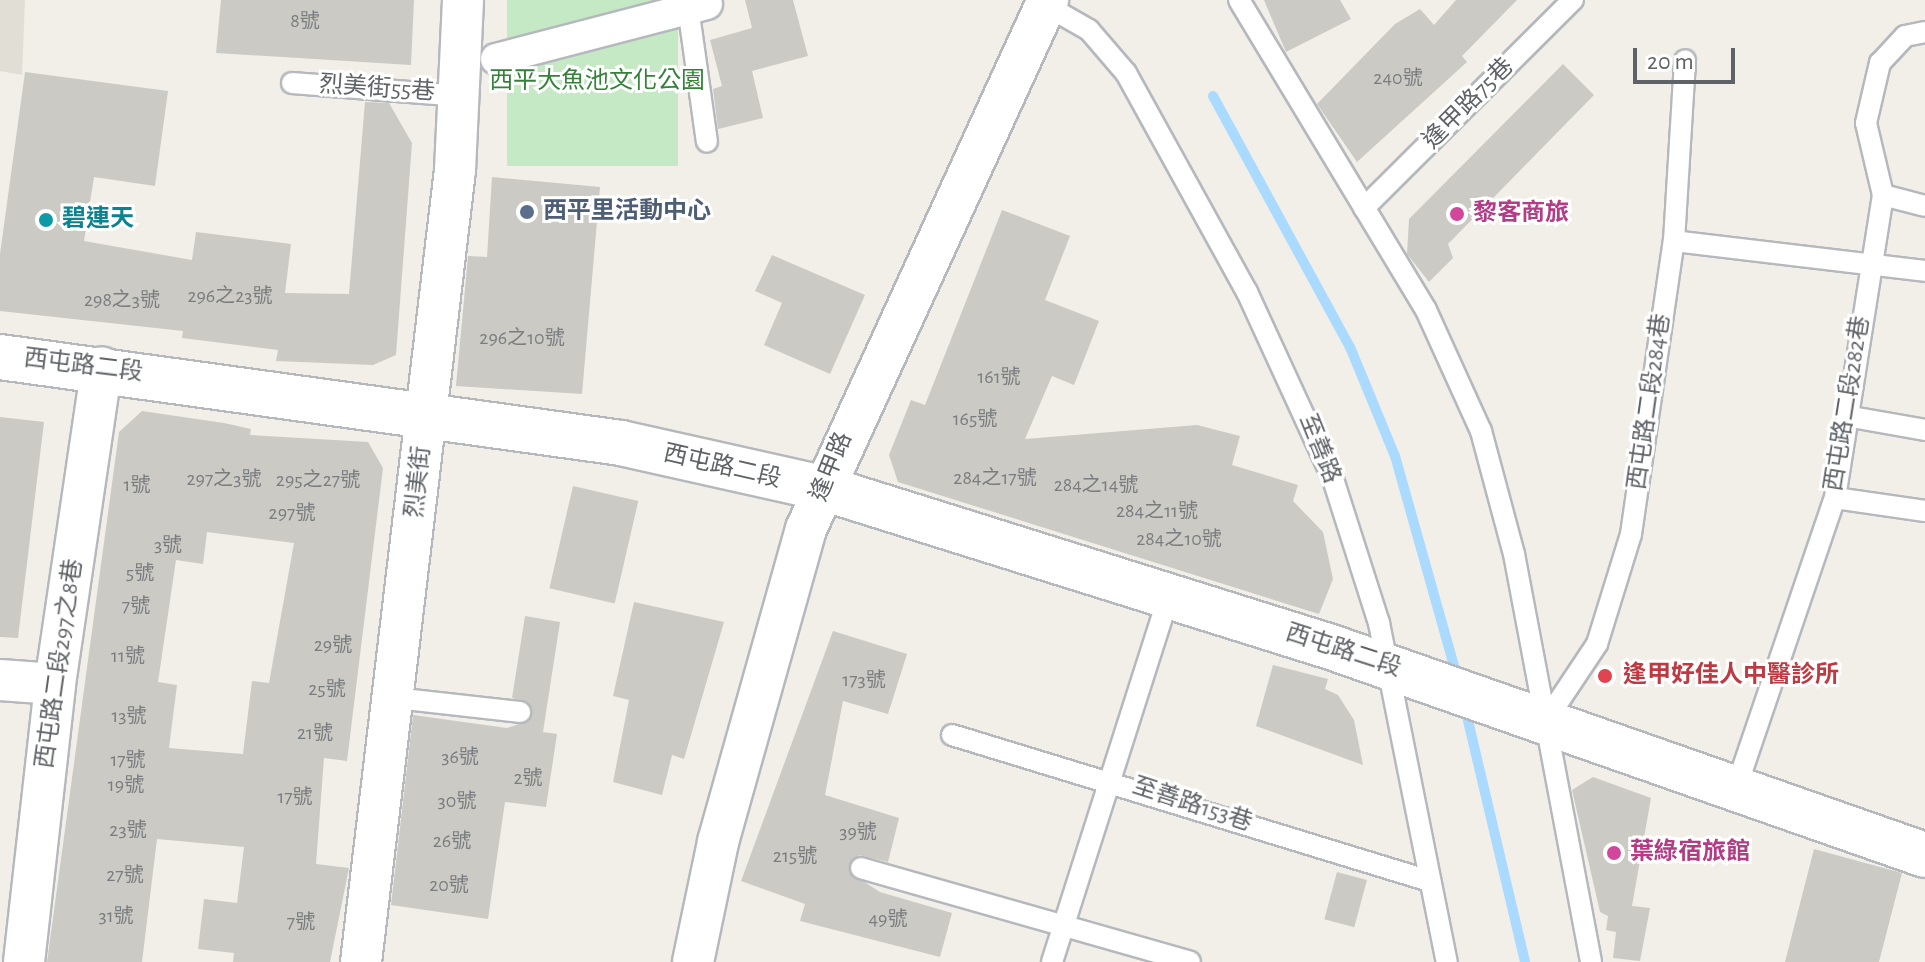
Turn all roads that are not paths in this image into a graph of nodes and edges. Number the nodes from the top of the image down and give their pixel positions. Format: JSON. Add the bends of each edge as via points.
{"nodes":[{"id":1,"x":463,"y":0,"type":"edge"},
{"id":2,"x":1239,"y":0,"type":"edge"},
{"id":3,"x":1573,"y":0,"type":"edge"},
{"id":4,"x":1044,"y":2,"type":"edge"},
{"id":5,"x":694,"y":4,"type":"edge"},
{"id":6,"x":1925,"y":32,"type":"edge"},
{"id":7,"x":496,"y":59,"type":"dead end"},
{"id":8,"x":1685,"y":60,"type":"dead end"},
{"id":9,"x":292,"y":83,"type":"dead end"},
{"id":10,"x":462,"y":96,"type":"junction"},
{"id":11,"x":707,"y":142,"type":"dead end"},
{"id":12,"x":1883,"y":195,"type":"junction"},
{"id":13,"x":1925,"y":206,"type":"edge"},
{"id":14,"x":1364,"y":208,"type":"junction"},
{"id":15,"x":1674,"y":241,"type":"junction"},
{"id":16,"x":1870,"y":261,"type":"junction"},
{"id":17,"x":1925,"y":271,"type":"edge"},
{"id":18,"x":0,"y":357,"type":"edge"},
{"id":19,"x":102,"y":367,"type":"junction"},
{"id":20,"x":426,"y":414,"type":"junction"},
{"id":21,"x":1846,"y":416,"type":"junction"},
{"id":22,"x":1925,"y":430,"type":"edge"},
{"id":23,"x":823,"y":488,"type":"junction"},
{"id":24,"x":1835,"y":498,"type":"junction"},
{"id":25,"x":1925,"y":511,"type":"edge"},
{"id":26,"x":1169,"y":596,"type":"junction"},
{"id":27,"x":1405,"y":672,"type":"junction"},
{"id":28,"x":0,"y":680,"type":"edge"},
{"id":29,"x":55,"y":684,"type":"junction"},
{"id":30,"x":395,"y":698,"type":"junction"},
{"id":31,"x":520,"y":712,"type":"dead end"},
{"id":32,"x":1545,"y":722,"type":"junction"},
{"id":33,"x":952,"y":735,"type":"dead end"},
{"id":34,"x":1111,"y":779,"type":"junction"},
{"id":35,"x":1735,"y":791,"type":"junction"},
{"id":36,"x":1925,"y":855,"type":"edge"},
{"id":37,"x":861,"y":868,"type":"dead end"},
{"id":38,"x":1430,"y":881,"type":"junction"},
{"id":39,"x":1061,"y":925,"type":"junction"},
{"id":40,"x":24,"y":962,"type":"edge"},
{"id":41,"x":361,"y":962,"type":"edge"},
{"id":42,"x":693,"y":962,"type":"edge"},
{"id":43,"x":1052,"y":962,"type":"edge"},
{"id":44,"x":1190,"y":962,"type":"edge"},
{"id":45,"x":1447,"y":962,"type":"edge"},
{"id":46,"x":1591,"y":962,"type":"edge"}],
"edges":[{"from":1,"to":10,"type":"street","name":"烈美街"},
{"from":2,"to":14,"type":"lane"},
{"from":3,"to":14,"type":"lane","name":"逢甲路75巷"},
{"from":4,"to":23,"type":"street","name":"逢甲路"},
{"from":4,"to":27,"type":"lane","name":"至善路","via":[[1089,30],[1126,73],[1247,292],[1333,479]]},
{"from":5,"to":7,"type":"street"},
{"from":5,"to":11,"type":"lane"},
{"from":6,"to":12,"type":"lane","name":"西屯路二段282巷","via":[[1905,36],[1880,63],[1866,123]]},
{"from":8,"to":15,"type":"lane","name":"西屯路二段284巷"},
{"from":9,"to":10,"type":"lane","name":"烈美街55巷"},
{"from":10,"to":20,"type":"street","name":"烈美街"},
{"from":12,"to":13,"type":"lane"},
{"from":12,"to":16,"type":"lane","name":"西屯路二段282巷"},
{"from":14,"to":32,"type":"lane","via":[[1426,310],[1481,431],[1514,554]]},
{"from":15,"to":16,"type":"lane"},
{"from":15,"to":32,"type":"lane","name":"西屯路二段284巷","via":[[1631,534],[1597,644]]},
{"from":16,"to":17,"type":"lane"},
{"from":16,"to":21,"type":"lane","name":"西屯路二段282巷"},
{"from":18,"to":19,"type":"street","name":"西屯路二段"},
{"from":19,"to":20,"type":"street","name":"西屯路二段"},
{"from":19,"to":29,"type":"street","name":"西屯路二段297之8巷"},
{"from":20,"to":23,"type":"street","name":"西屯路二段","via":[[621,443]]},
{"from":20,"to":30,"type":"street","name":"烈美街"},
{"from":21,"to":22,"type":"lane"},
{"from":21,"to":24,"type":"lane","name":"西屯路二段282巷"},
{"from":23,"to":26,"type":"street","name":"西屯路二段"},
{"from":23,"to":42,"type":"street","name":"逢甲路","via":[[718,842]]},
{"from":24,"to":25,"type":"lane"},
{"from":24,"to":35,"type":"lane","name":"西屯路二段282巷"},
{"from":26,"to":27,"type":"street","name":"西屯路二段"},
{"from":26,"to":34,"type":"lane"},
{"from":27,"to":32,"type":"street","name":"西屯路二段"},
{"from":27,"to":38,"type":"lane","name":"至善路"},
{"from":28,"to":29,"type":"street"},
{"from":29,"to":40,"type":"street","name":"西屯路二段297之8巷"},
{"from":30,"to":31,"type":"lane"},
{"from":30,"to":41,"type":"street","name":"烈美街"},
{"from":32,"to":35,"type":"street"},
{"from":32,"to":46,"type":"lane"},
{"from":33,"to":34,"type":"lane","name":"至善路153巷"},
{"from":34,"to":38,"type":"lane","name":"至善路153巷"},
{"from":34,"to":39,"type":"lane"},
{"from":35,"to":36,"type":"street"},
{"from":37,"to":39,"type":"lane"},
{"from":38,"to":45,"type":"lane","name":"至善路"},
{"from":39,"to":43,"type":"lane"},
{"from":39,"to":44,"type":"lane"}]}
